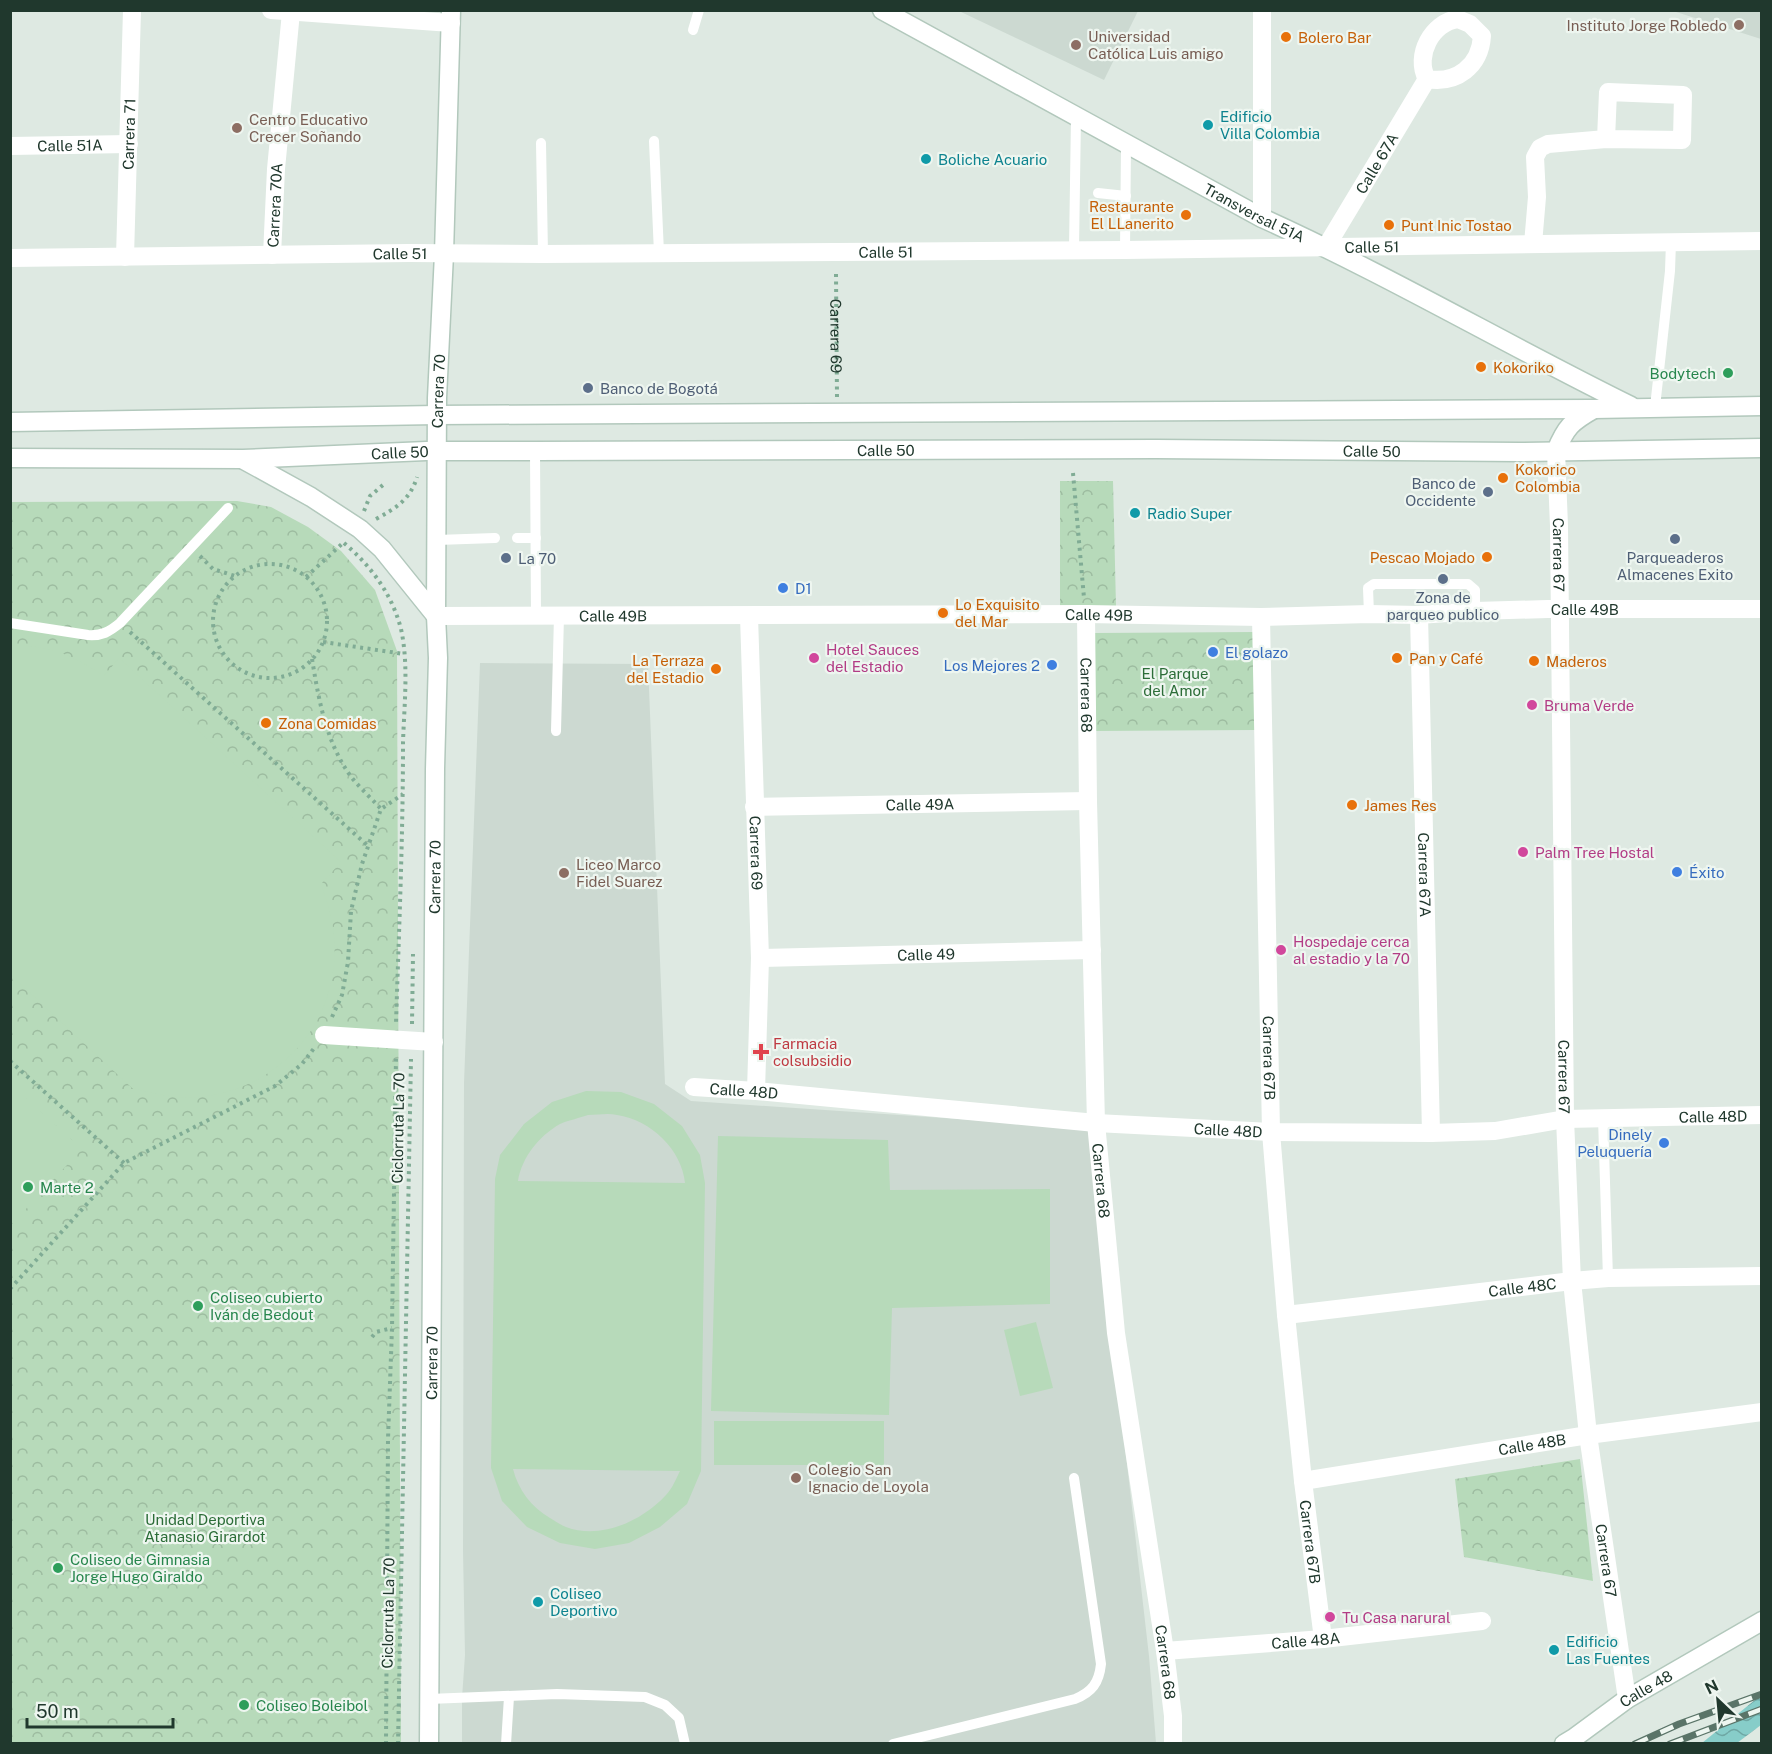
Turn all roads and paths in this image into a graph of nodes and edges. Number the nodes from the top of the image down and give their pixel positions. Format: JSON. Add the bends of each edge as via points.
{"nodes":[{"id":1,"x":132,"y":10,"type":"edge"},
{"id":2,"x":271,"y":10,"type":"edge"},
{"id":3,"x":699,"y":10,"type":"edge"},
{"id":4,"x":882,"y":10,"type":"edge"},
{"id":5,"x":1262,"y":10,"type":"edge"},
{"id":6,"x":291,"y":12,"type":"edge"},
{"id":7,"x":451,"y":17,"type":"edge"},
{"id":8,"x":693,"y":30,"type":"dead end"},
{"id":9,"x":1427,"y":79,"type":"dead end"},
{"id":10,"x":1076,"y":116,"type":"junction"},
{"id":11,"x":1606,"y":139,"type":"junction"},
{"id":12,"x":654,"y":141,"type":"dead end"},
{"id":13,"x":542,"y":143,"type":"dead end"},
{"id":14,"x":129,"y":144,"type":"junction"},
{"id":15,"x":1126,"y":144,"type":"junction"},
{"id":16,"x":10,"y":146,"type":"edge"},
{"id":17,"x":1098,"y":193,"type":"dead end"},
{"id":18,"x":1126,"y":196,"type":"junction"},
{"id":19,"x":1262,"y":218,"type":"junction"},
{"id":20,"x":1761,"y":241,"type":"edge"},
{"id":21,"x":1671,"y":242,"type":"junction"},
{"id":22,"x":1533,"y":244,"type":"junction"},
{"id":23,"x":1326,"y":247,"type":"junction"},
{"id":24,"x":1074,"y":249,"type":"junction"},
{"id":25,"x":1125,"y":250,"type":"junction"},
{"id":26,"x":659,"y":253,"type":"junction"},
{"id":27,"x":444,"y":254,"type":"junction"},
{"id":28,"x":543,"y":254,"type":"junction"},
{"id":29,"x":272,"y":255,"type":"junction"},
{"id":30,"x":125,"y":257,"type":"junction"},
{"id":31,"x":10,"y":258,"type":"edge"},
{"id":32,"x":836,"y":274,"type":"dead end"},
{"id":33,"x":837,"y":398,"type":"dead end"},
{"id":34,"x":1761,"y":406,"type":"edge"},
{"id":35,"x":1633,"y":407,"type":"junction"},
{"id":36,"x":1655,"y":407,"type":"junction"},
{"id":37,"x":1594,"y":409,"type":"junction"},
{"id":38,"x":437,"y":415,"type":"junction"},
{"id":39,"x":10,"y":422,"type":"edge"},
{"id":40,"x":1761,"y":448,"type":"edge"},
{"id":41,"x":535,"y":451,"type":"junction"},
{"id":42,"x":1556,"y":451,"type":"junction"},
{"id":43,"x":437,"y":452,"type":"junction"},
{"id":44,"x":10,"y":458,"type":"edge"},
{"id":45,"x":243,"y":459,"type":"junction"},
{"id":46,"x":1073,"y":473,"type":"dead end"},
{"id":47,"x":415,"y":484,"type":"dead end"},
{"id":48,"x":383,"y":485,"type":"dead end"},
{"id":49,"x":228,"y":508,"type":"dead end"},
{"id":50,"x":356,"y":533,"type":"junction"},
{"id":51,"x":495,"y":538,"type":"dead end"},
{"id":52,"x":517,"y":538,"type":"dead end"},
{"id":53,"x":536,"y":538,"type":"junction"},
{"id":54,"x":438,"y":540,"type":"junction"},
{"id":55,"x":344,"y":543,"type":"junction"},
{"id":56,"x":190,"y":548,"type":"junction"},
{"id":57,"x":235,"y":576,"type":"junction"},
{"id":58,"x":306,"y":577,"type":"junction"},
{"id":59,"x":1761,"y":609,"type":"edge"},
{"id":60,"x":1475,"y":611,"type":"junction"},
{"id":61,"x":1559,"y":611,"type":"junction"},
{"id":62,"x":1086,"y":614,"type":"junction"},
{"id":63,"x":1369,"y":614,"type":"junction"},
{"id":64,"x":1419,"y":615,"type":"junction"},
{"id":65,"x":436,"y":616,"type":"junction"},
{"id":66,"x":536,"y":616,"type":"junction"},
{"id":67,"x":559,"y":616,"type":"junction"},
{"id":68,"x":749,"y":616,"type":"junction"},
{"id":69,"x":1261,"y":617,"type":"junction"},
{"id":70,"x":10,"y":622,"type":"edge"},
{"id":71,"x":120,"y":623,"type":"junction"},
{"id":72,"x":323,"y":642,"type":"junction"},
{"id":73,"x":404,"y":654,"type":"junction"},
{"id":74,"x":312,"y":659,"type":"junction"},
{"id":75,"x":556,"y":731,"type":"dead end"},
{"id":76,"x":403,"y":794,"type":"junction"},
{"id":77,"x":1088,"y":801,"type":"junction"},
{"id":78,"x":754,"y":807,"type":"junction"},
{"id":79,"x":381,"y":809,"type":"junction"},
{"id":80,"x":368,"y":846,"type":"junction"},
{"id":81,"x":413,"y":950,"type":"dead end"},
{"id":82,"x":1092,"y":950,"type":"junction"},
{"id":83,"x":760,"y":958,"type":"junction"},
{"id":84,"x":324,"y":1035,"type":"junction"},
{"id":85,"x":404,"y":1041,"type":"junction"},
{"id":86,"x":434,"y":1042,"type":"junction"},
{"id":87,"x":10,"y":1060,"type":"edge"},
{"id":88,"x":694,"y":1088,"type":"dead end"},
{"id":89,"x":756,"y":1091,"type":"junction"},
{"id":90,"x":1761,"y":1115,"type":"edge"},
{"id":91,"x":1603,"y":1118,"type":"junction"},
{"id":92,"x":1565,"y":1119,"type":"junction"},
{"id":93,"x":1096,"y":1124,"type":"junction"},
{"id":94,"x":1271,"y":1132,"type":"junction"},
{"id":95,"x":1431,"y":1133,"type":"junction"},
{"id":96,"x":124,"y":1163,"type":"junction"},
{"id":97,"x":1761,"y":1276,"type":"edge"},
{"id":98,"x":1608,"y":1278,"type":"junction"},
{"id":99,"x":1572,"y":1281,"type":"junction"},
{"id":100,"x":10,"y":1289,"type":"edge"},
{"id":101,"x":1286,"y":1316,"type":"junction"},
{"id":102,"x":392,"y":1328,"type":"junction"},
{"id":103,"x":372,"y":1337,"type":"dead end"},
{"id":104,"x":1761,"y":1412,"type":"edge"},
{"id":105,"x":1588,"y":1435,"type":"junction"},
{"id":106,"x":1074,"y":1478,"type":"dead end"},
{"id":107,"x":1303,"y":1481,"type":"junction"},
{"id":108,"x":1482,"y":1621,"type":"dead end"},
{"id":109,"x":1761,"y":1621,"type":"edge"},
{"id":110,"x":1323,"y":1640,"type":"junction"},
{"id":111,"x":1165,"y":1651,"type":"junction"},
{"id":112,"x":509,"y":1697,"type":"junction"},
{"id":113,"x":429,"y":1699,"type":"junction"},
{"id":114,"x":1627,"y":1699,"type":"junction"},
{"id":115,"x":386,"y":1743,"type":"edge"},
{"id":116,"x":398,"y":1743,"type":"edge"},
{"id":117,"x":429,"y":1743,"type":"edge"},
{"id":118,"x":506,"y":1743,"type":"edge"},
{"id":119,"x":685,"y":1743,"type":"edge"},
{"id":120,"x":893,"y":1743,"type":"edge"},
{"id":121,"x":1173,"y":1743,"type":"edge"},
{"id":122,"x":1564,"y":1743,"type":"edge"}],
"edges":[{"from":1,"to":14,"type":"street","name":"Carrera 71"},
{"from":2,"to":6,"type":"street"},
{"from":3,"to":8,"type":"lane"},
{"from":4,"to":10,"type":"street","name":"Transversal 51A"},
{"from":5,"to":19,"type":"street"},
{"from":6,"to":7,"type":"street"},
{"from":6,"to":29,"type":"street","name":"Carrera 70A"},
{"from":7,"to":27,"type":"street","name":"Carrera 70"},
{"from":9,"to":23,"type":"street","name":"Calle 67A"},
{"from":10,"to":15,"type":"street","name":"Transversal 51A"},
{"from":10,"to":24,"type":"lane"},
{"from":11,"to":11,"type":"street","via":[[1682,140],[1683,95],[1608,92]]},
{"from":11,"to":22,"type":"street","via":[[1540,148],[1535,157]]},
{"from":12,"to":26,"type":"lane"},
{"from":13,"to":28,"type":"lane"},
{"from":14,"to":16,"type":"street","name":"Calle 51A"},
{"from":14,"to":30,"type":"street","name":"Carrera 71"},
{"from":15,"to":18,"type":"lane"},
{"from":15,"to":19,"type":"street","name":"Transversal 51A"},
{"from":17,"to":18,"type":"lane"},
{"from":18,"to":25,"type":"lane"},
{"from":19,"to":23,"type":"street","name":"Transversal 51A"},
{"from":20,"to":21,"type":"street","name":"Calle 51"},
{"from":21,"to":22,"type":"street","name":"Calle 51"},
{"from":21,"to":36,"type":"lane"},
{"from":22,"to":23,"type":"street","name":"Calle 51"},
{"from":23,"to":25,"type":"street","name":"Calle 51"},
{"from":23,"to":35,"type":"street","name":"Transversal 51A"},
{"from":24,"to":25,"type":"street","name":"Calle 51"},
{"from":24,"to":26,"type":"street","name":"Calle 51"},
{"from":26,"to":28,"type":"street","name":"Calle 51"},
{"from":27,"to":28,"type":"street","name":"Calle 51"},
{"from":27,"to":29,"type":"street","name":"Calle 51"},
{"from":27,"to":38,"type":"street","name":"Carrera 70"},
{"from":29,"to":30,"type":"street","name":"Calle 51"},
{"from":30,"to":31,"type":"street","name":"Calle 51"},
{"from":32,"to":33,"type":"path","name":"Carrera 69"},
{"from":34,"to":36,"type":"street"},
{"from":35,"to":36,"type":"street"},
{"from":35,"to":37,"type":"street"},
{"from":37,"to":38,"type":"street"},
{"from":37,"to":42,"type":"street","via":[[1565,430]]},
{"from":38,"to":39,"type":"street"},
{"from":38,"to":43,"type":"street","name":"Carrera 70"},
{"from":40,"to":42,"type":"street","name":"Calle 50"},
{"from":41,"to":42,"type":"street","name":"Calle 50"},
{"from":41,"to":43,"type":"street","name":"Calle 50"},
{"from":41,"to":53,"type":"lane"},
{"from":42,"to":61,"type":"street","name":"Carrera 67"},
{"from":43,"to":45,"type":"street","name":"Calle 50"},
{"from":43,"to":54,"type":"street","name":"Carrera 70"},
{"from":44,"to":45,"type":"street","name":"Calle 50"},
{"from":45,"to":50,"type":"street","via":[[311,497]]},
{"from":46,"to":62,"type":"path"},
{"from":47,"to":50,"type":"path","via":[[401,504]]},
{"from":48,"to":50,"type":"path","via":[[366,503]]},
{"from":49,"to":56,"type":"lane"},
{"from":50,"to":55,"type":"path"},
{"from":50,"to":65,"type":"street","via":[[382,549]]},
{"from":51,"to":54,"type":"lane"},
{"from":52,"to":53,"type":"lane"},
{"from":53,"to":66,"type":"lane"},
{"from":54,"to":65,"type":"street","name":"Carrera 70"},
{"from":55,"to":58,"type":"path"},
{"from":55,"to":73,"type":"path","via":[[360,556],[390,599],[401,630]]},
{"from":56,"to":57,"type":"path","via":[[213,569]]},
{"from":56,"to":71,"type":"lane"},
{"from":57,"to":58,"type":"path","via":[[252,567],[271,564],[289,567]]},
{"from":57,"to":74,"type":"path","via":[[221,591],[213,611],[213,632],[221,652],[236,667],[254,676],[276,678],[296,672]]},
{"from":58,"to":72,"type":"path","via":[[325,606],[327,625]]},
{"from":59,"to":61,"type":"street","name":"Calle 49B"},
{"from":60,"to":61,"type":"street","name":"Calle 49B"},
{"from":60,"to":63,"type":"lane","via":[[1475,590],[1468,584],[1374,584],[1368,588]]},
{"from":60,"to":64,"type":"street","name":"Calle 49B"},
{"from":61,"to":92,"type":"street","name":"Carrera 67"},
{"from":62,"to":68,"type":"street","name":"Calle 49B"},
{"from":62,"to":69,"type":"street","name":"Calle 49B"},
{"from":62,"to":77,"type":"street","name":"Carrera 68"},
{"from":63,"to":64,"type":"street","name":"Calle 49B"},
{"from":63,"to":69,"type":"street","name":"Calle 49B"},
{"from":64,"to":95,"type":"street","name":"Carrera 67A"},
{"from":65,"to":66,"type":"street","name":"Calle 49B"},
{"from":65,"to":86,"type":"street","name":"Carrera 70"},
{"from":66,"to":67,"type":"street","name":"Calle 49B"},
{"from":67,"to":68,"type":"street","name":"Calle 49B"},
{"from":67,"to":75,"type":"lane"},
{"from":68,"to":78,"type":"street","name":"Carrera 69"},
{"from":69,"to":94,"type":"street","name":"Carrera 67B"},
{"from":70,"to":71,"type":"lane","via":[[98,636]]},
{"from":71,"to":80,"type":"path"},
{"from":72,"to":73,"type":"path"},
{"from":72,"to":74,"type":"path"},
{"from":73,"to":76,"type":"path"},
{"from":74,"to":79,"type":"path","via":[[332,745],[352,778]]},
{"from":76,"to":79,"type":"path"},
{"from":76,"to":85,"type":"path"},
{"from":77,"to":78,"type":"street","name":"Calle 49A"},
{"from":77,"to":82,"type":"street","name":"Carrera 68"},
{"from":78,"to":83,"type":"street","name":"Carrera 69"},
{"from":79,"to":80,"type":"path"},
{"from":80,"to":84,"type":"path","via":[[351,911],[342,995]]},
{"from":81,"to":85,"type":"path","name":"Ciclorruta La 70"},
{"from":82,"to":83,"type":"street","name":"Calle 49"},
{"from":82,"to":93,"type":"street","name":"Carrera 68"},
{"from":83,"to":89,"type":"street","name":"Carrera 69"},
{"from":84,"to":85,"type":"street"},
{"from":84,"to":96,"type":"path","via":[[302,1064],[275,1086]]},
{"from":85,"to":86,"type":"street"},
{"from":85,"to":102,"type":"path","via":[[396,1112]]},
{"from":85,"to":116,"type":"path","name":"Ciclorruta La 70"},
{"from":86,"to":113,"type":"street","name":"Carrera 70"},
{"from":87,"to":96,"type":"path"},
{"from":88,"to":89,"type":"street","name":"Calle 48D"},
{"from":89,"to":93,"type":"street","name":"Calle 48D"},
{"from":90,"to":91,"type":"street","name":"Calle 48D"},
{"from":91,"to":92,"type":"street","name":"Calle 48D"},
{"from":91,"to":98,"type":"lane"},
{"from":92,"to":95,"type":"street","name":"Calle 48D","via":[[1495,1131]]},
{"from":92,"to":99,"type":"street","name":"Carrera 67"},
{"from":93,"to":94,"type":"street","name":"Calle 48D"},
{"from":93,"to":111,"type":"street","name":"Carrera 68","via":[[1116,1333]]},
{"from":94,"to":95,"type":"street","name":"Calle 48D"},
{"from":94,"to":101,"type":"street","name":"Carrera 67B"},
{"from":96,"to":100,"type":"path"},
{"from":97,"to":98,"type":"street","name":"Calle 48C"},
{"from":98,"to":99,"type":"street","name":"Calle 48C"},
{"from":99,"to":101,"type":"street","name":"Calle 48C"},
{"from":99,"to":105,"type":"street","name":"Carrera 67"},
{"from":101,"to":107,"type":"street","name":"Carrera 67B"},
{"from":102,"to":103,"type":"path"},
{"from":102,"to":115,"type":"path"},
{"from":104,"to":105,"type":"street","name":"Calle 48B"},
{"from":105,"to":107,"type":"street","name":"Calle 48B"},
{"from":105,"to":114,"type":"street","name":"Carrera 67"},
{"from":106,"to":120,"type":"lane","via":[[1101,1664],[1094,1687],[1075,1699]]},
{"from":107,"to":110,"type":"street","name":"Carrera 67B"},
{"from":108,"to":110,"type":"street","name":"Calle 48A"},
{"from":109,"to":114,"type":"street","name":"Calle 48"},
{"from":110,"to":111,"type":"street","name":"Calle 48A"},
{"from":111,"to":121,"type":"street","name":"Carrera 68"},
{"from":112,"to":113,"type":"lane"},
{"from":112,"to":118,"type":"lane"},
{"from":112,"to":119,"type":"lane","via":[[645,1697],[666,1705],[679,1718]]},
{"from":113,"to":117,"type":"street","name":"Carrera 70"},
{"from":114,"to":122,"type":"street","name":"Calle 48"}]}
